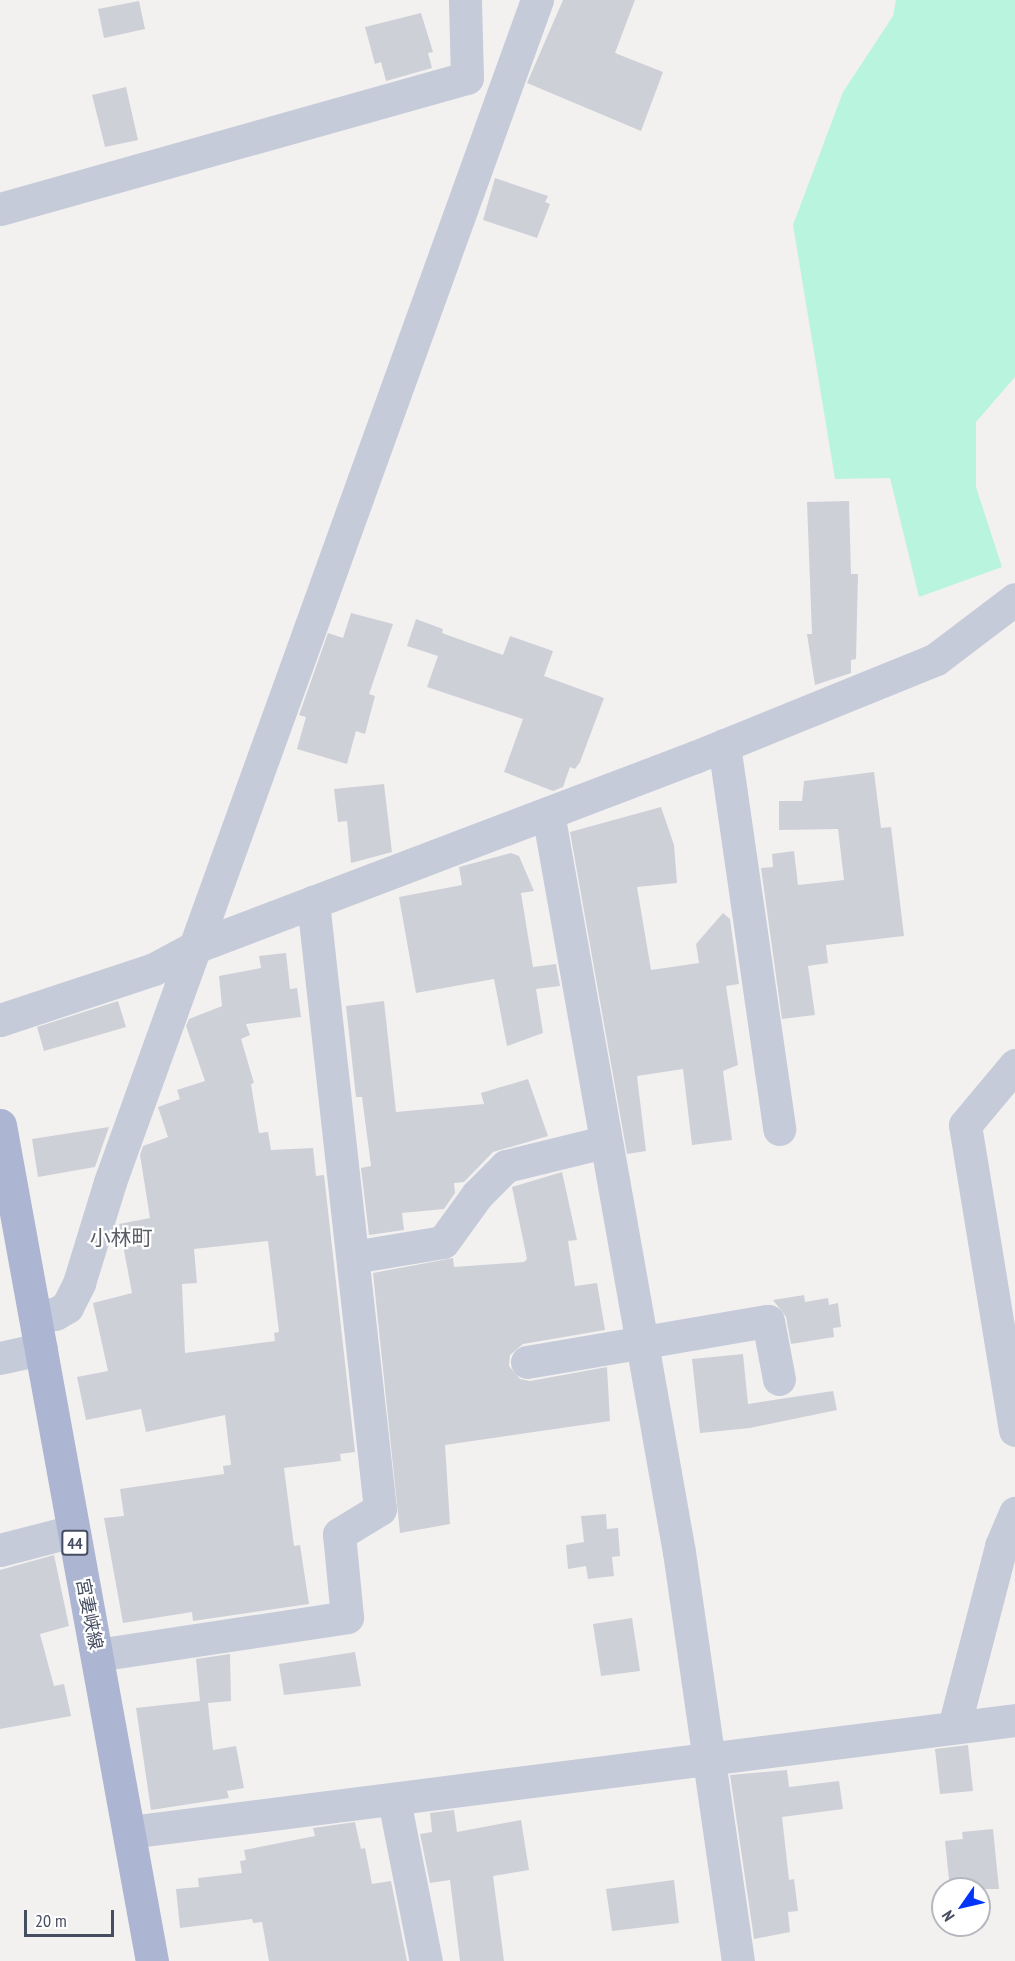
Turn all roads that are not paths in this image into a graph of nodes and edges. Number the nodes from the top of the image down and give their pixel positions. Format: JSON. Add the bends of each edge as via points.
{"nodes":[{"id":1,"x":465,"y":0,"type":"edge"},
{"id":2,"x":537,"y":0,"type":"edge"},
{"id":3,"x":514,"y":66,"type":"junction"},
{"id":4,"x":466,"y":78,"type":"junction"},
{"id":5,"x":0,"y":208,"type":"edge"},
{"id":6,"x":1015,"y":599,"type":"edge"},
{"id":7,"x":724,"y":745,"type":"junction"},
{"id":8,"x":548,"y":813,"type":"junction"},
{"id":9,"x":313,"y":902,"type":"junction"},
{"id":10,"x":195,"y":947,"type":"junction"},
{"id":11,"x":0,"y":1020,"type":"edge"},
{"id":12,"x":1015,"y":1065,"type":"edge"},
{"id":13,"x":0,"y":1125,"type":"edge"},
{"id":14,"x":778,"y":1129,"type":"dead end"},
{"id":15,"x":604,"y":1142,"type":"junction"},
{"id":16,"x":353,"y":1257,"type":"junction"},
{"id":17,"x":34,"y":1316,"type":"junction"},
{"id":18,"x":641,"y":1344,"type":"junction"},
{"id":19,"x":41,"y":1349,"type":"junction"},
{"id":20,"x":0,"y":1358,"type":"edge"},
{"id":21,"x":527,"y":1362,"type":"dead end"},
{"id":22,"x":779,"y":1379,"type":"dead end"},
{"id":23,"x":1015,"y":1430,"type":"edge"},
{"id":24,"x":1015,"y":1513,"type":"edge"},
{"id":25,"x":73,"y":1531,"type":"junction"},
{"id":26,"x":0,"y":1550,"type":"edge"},
{"id":27,"x":96,"y":1655,"type":"junction"},
{"id":28,"x":1015,"y":1720,"type":"edge"},
{"id":29,"x":954,"y":1727,"type":"junction"},
{"id":30,"x":707,"y":1760,"type":"junction"},
{"id":31,"x":394,"y":1800,"type":"junction"},
{"id":32,"x":129,"y":1832,"type":"junction"},
{"id":33,"x":152,"y":1961,"type":"edge"},
{"id":34,"x":426,"y":1961,"type":"edge"},
{"id":35,"x":738,"y":1961,"type":"edge"}],
"edges":[{"from":1,"to":4,"type":"street"},
{"from":2,"to":3,"type":"street"},
{"from":3,"to":4,"type":"street"},
{"from":3,"to":10,"type":"street"},
{"from":4,"to":5,"type":"street"},
{"from":6,"to":7,"type":"street","via":[[936,659]]},
{"from":7,"to":8,"type":"street"},
{"from":7,"to":14,"type":"street"},
{"from":8,"to":9,"type":"street"},
{"from":8,"to":15,"type":"street"},
{"from":9,"to":10,"type":"street"},
{"from":9,"to":16,"type":"street"},
{"from":10,"to":11,"type":"street","via":[[154,969]]},
{"from":10,"to":17,"type":"street","via":[[110,1182],[79,1283],[67,1307],[55,1314]]},
{"from":12,"to":23,"type":"street","via":[[965,1125]]},
{"from":13,"to":17,"type":"main road","name":"宮妻峡線","number":"44"},
{"from":15,"to":16,"type":"street","via":[[506,1166],[477,1195],[443,1242]]},
{"from":15,"to":18,"type":"street"},
{"from":16,"to":27,"type":"street","via":[[380,1509],[339,1534],[347,1617]]},
{"from":17,"to":19,"type":"main road","name":"宮妻峡線","number":"44"},
{"from":18,"to":21,"type":"street"},
{"from":18,"to":22,"type":"street","via":[[768,1321]]},
{"from":18,"to":30,"type":"street","via":[[680,1552]]},
{"from":19,"to":20,"type":"street"},
{"from":19,"to":25,"type":"main road","name":"宮妻峡線","number":"44"},
{"from":24,"to":29,"type":"street","via":[[1000,1546]]},
{"from":25,"to":26,"type":"street"},
{"from":25,"to":27,"type":"main road","name":"宮妻峡線","number":"44"},
{"from":27,"to":32,"type":"main road","name":"宮妻峡線","number":"44"},
{"from":28,"to":29,"type":"street"},
{"from":29,"to":30,"type":"street"},
{"from":30,"to":31,"type":"street"},
{"from":30,"to":35,"type":"street"},
{"from":31,"to":32,"type":"street"},
{"from":31,"to":34,"type":"street"},
{"from":32,"to":33,"type":"main road","name":"宮妻峡線","number":"44"}]}
